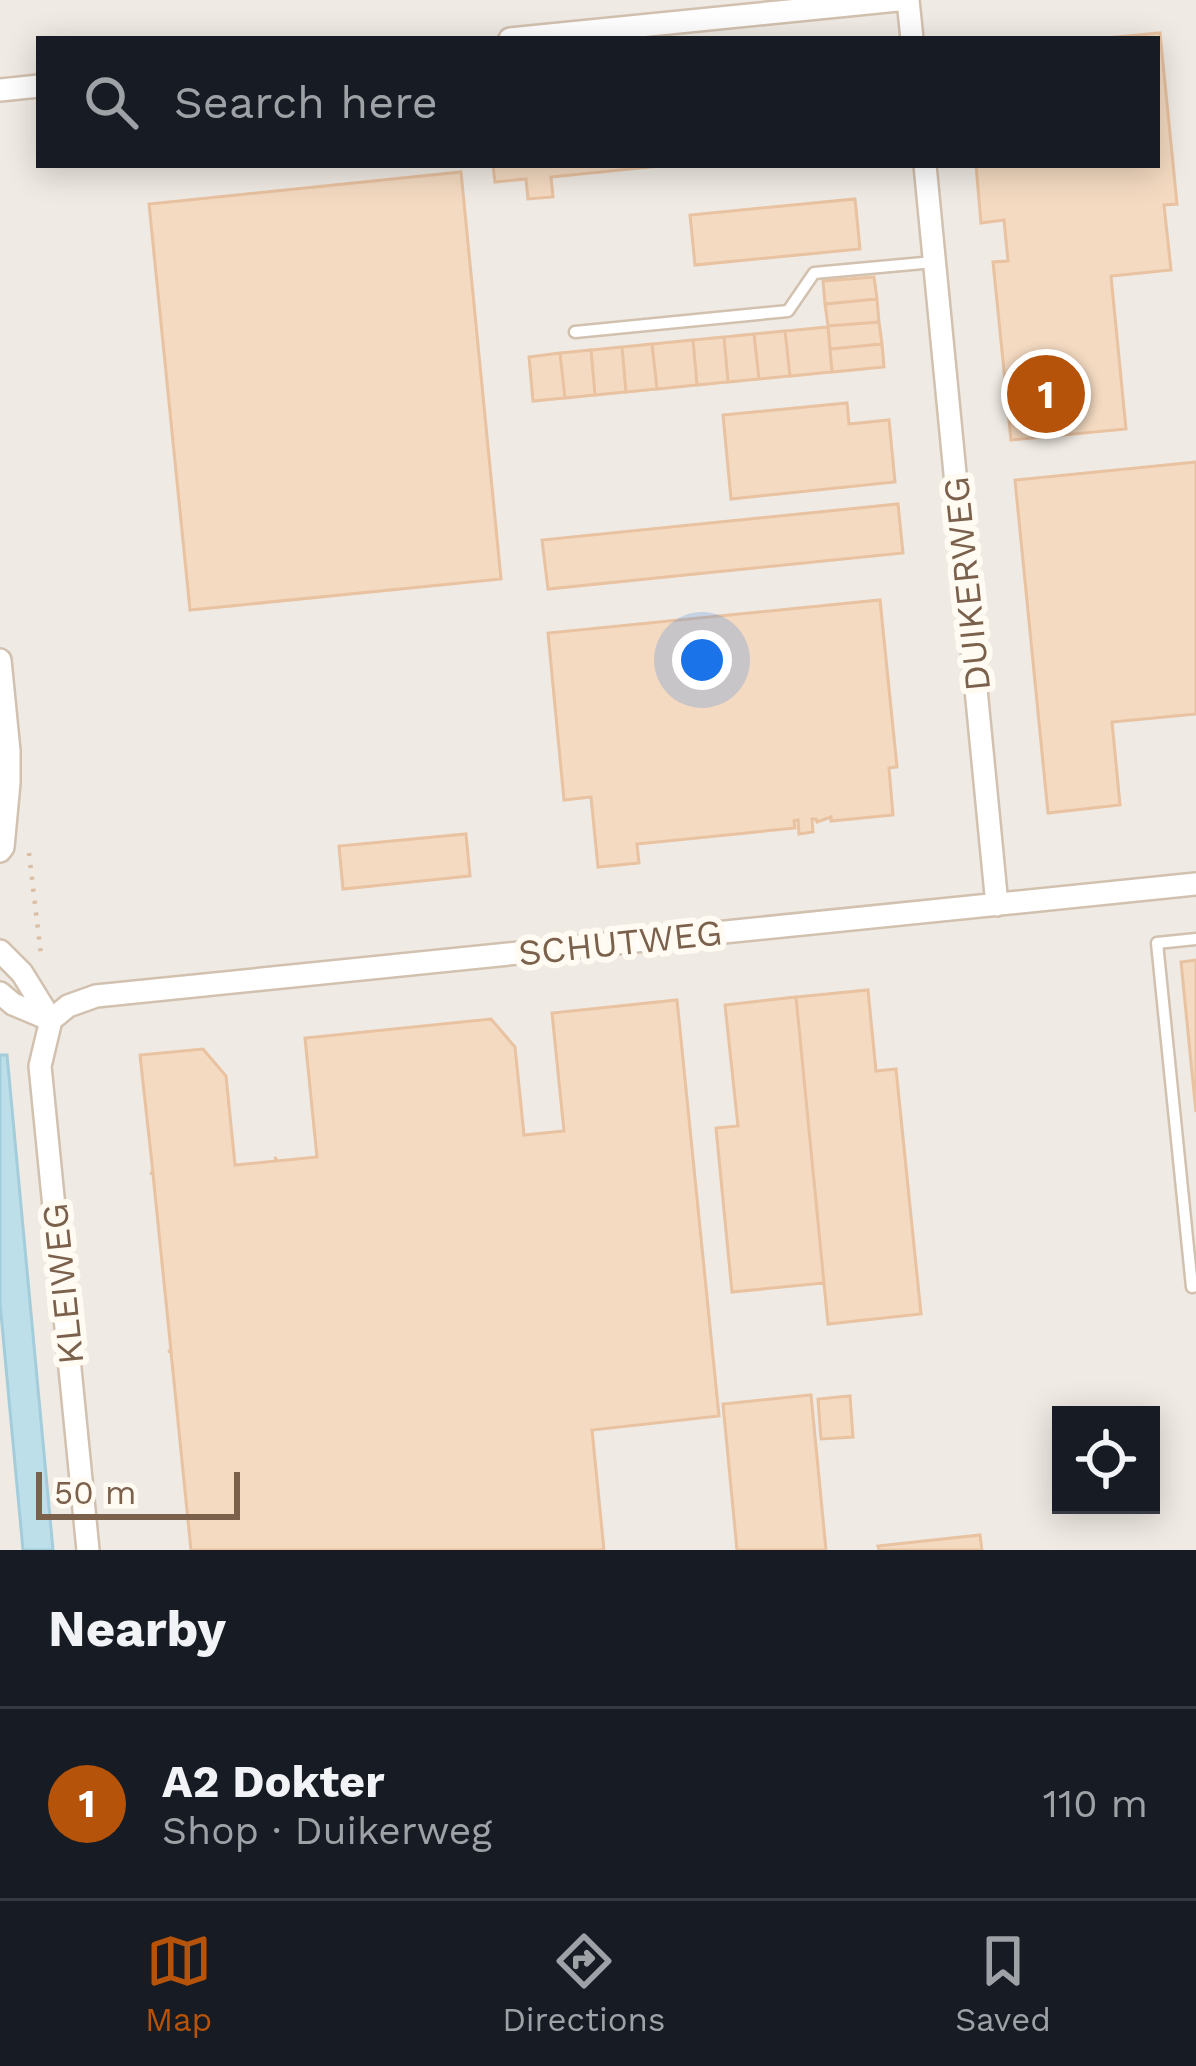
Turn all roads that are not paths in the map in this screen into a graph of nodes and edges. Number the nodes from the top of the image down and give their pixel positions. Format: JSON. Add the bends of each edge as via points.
{"nodes":[{"id":1,"x":898,"y":0,"type":"edge"},
{"id":2,"x":908,"y":0,"type":"edge"},
{"id":3,"x":539,"y":36,"type":"edge"},
{"id":4,"x":912,"y":36,"type":"edge"},
{"id":5,"x":36,"y":86,"type":"edge"},
{"id":6,"x":0,"y":90,"type":"edge"},
{"id":7,"x":925,"y":168,"type":"edge"},
{"id":8,"x":934,"y":262,"type":"junction"},
{"id":9,"x":574,"y":332,"type":"dead end"},
{"id":10,"x":0,"y":660,"type":"edge"},
{"id":11,"x":3,"y":806,"type":"edge"},
{"id":12,"x":0,"y":850,"type":"edge"},
{"id":13,"x":1196,"y":884,"type":"edge"},
{"id":14,"x":997,"y":905,"type":"junction"},
{"id":15,"x":1196,"y":939,"type":"edge"},
{"id":16,"x":0,"y":951,"type":"edge"},
{"id":17,"x":0,"y":993,"type":"edge"},
{"id":18,"x":51,"y":1020,"type":"junction"},
{"id":19,"x":1196,"y":1286,"type":"edge"},
{"id":20,"x":88,"y":1550,"type":"edge"}],
"edges":[{"from":1,"to":3,"type":"street"},
{"from":2,"to":4,"type":"street"},
{"from":5,"to":6,"type":"street"},
{"from":7,"to":8,"type":"street","name":"DUIKERWEG"},
{"from":8,"to":9,"type":"lane","via":[[814,273],[788,311]]},
{"from":8,"to":14,"type":"street","name":"DUIKERWEG"},
{"from":10,"to":11,"type":"street","via":[[9,751]]},
{"from":11,"to":12,"type":"street"},
{"from":13,"to":14,"type":"street","name":"SCHUTWEG"},
{"from":14,"to":18,"type":"street","name":"SCHUTWEG","via":[[96,996]]},
{"from":15,"to":19,"type":"lane","via":[[1157,943]]},
{"from":16,"to":18,"type":"street"},
{"from":17,"to":18,"type":"street"},
{"from":18,"to":20,"type":"street","name":"KLEIWEG","via":[[40,1066]]}]}
